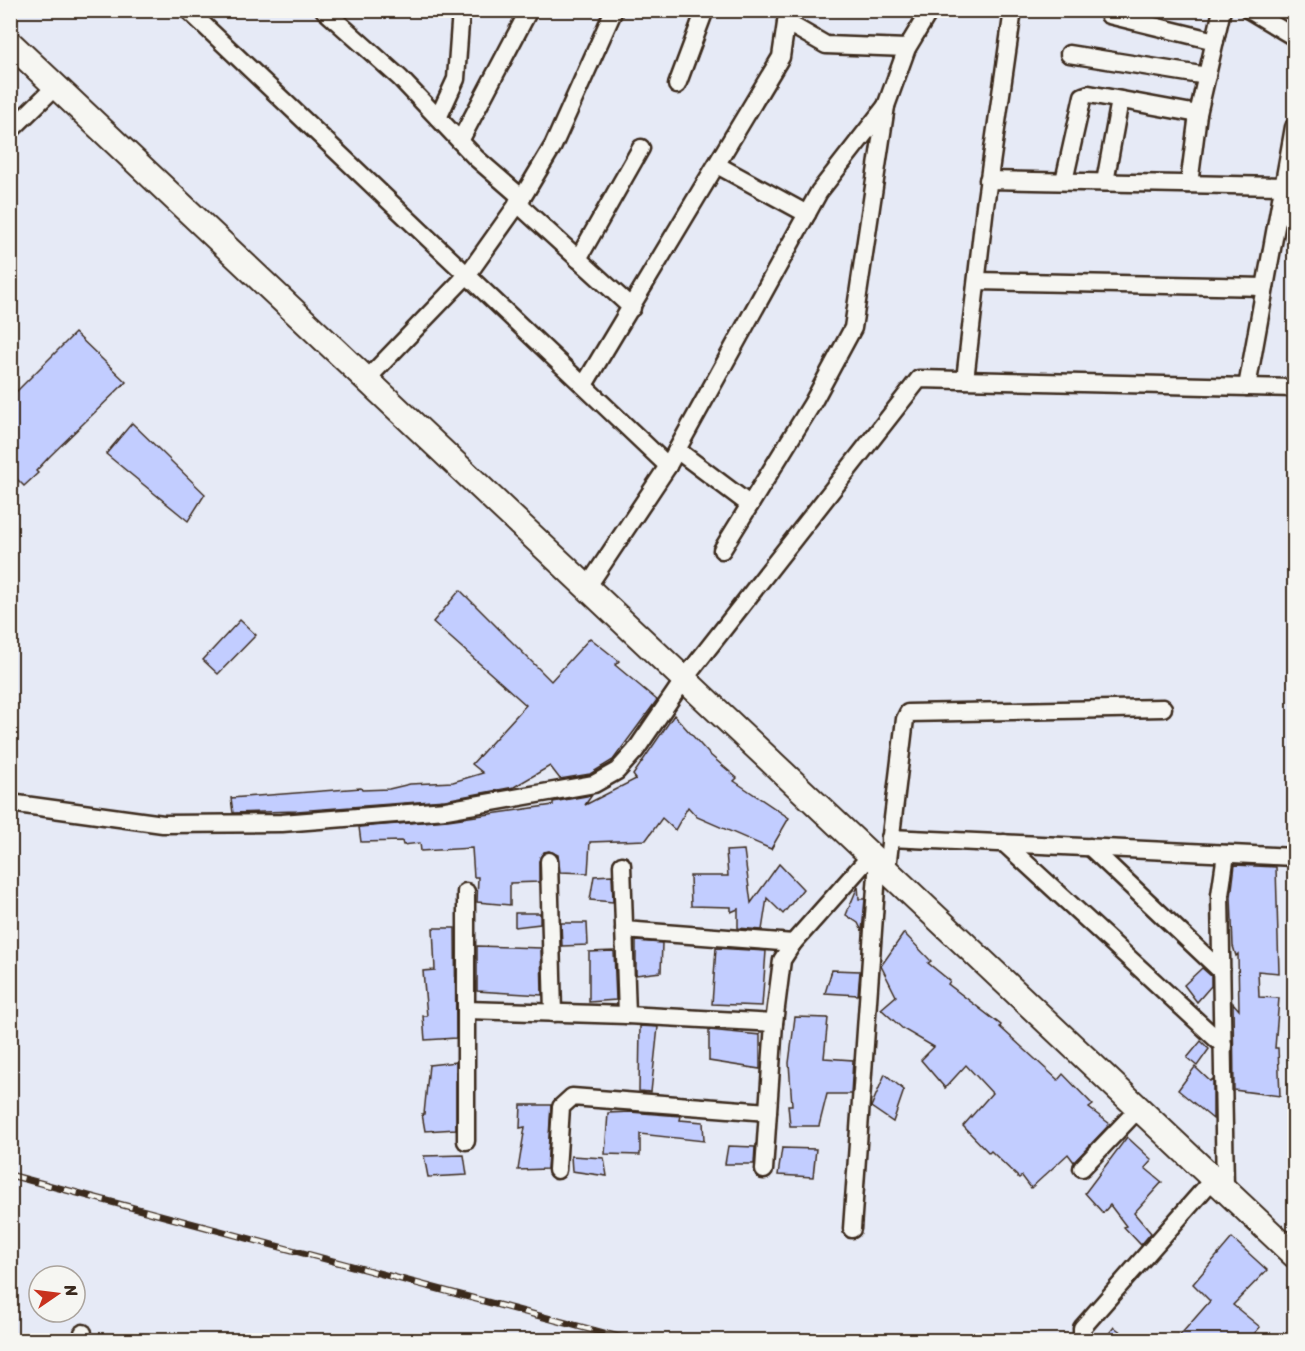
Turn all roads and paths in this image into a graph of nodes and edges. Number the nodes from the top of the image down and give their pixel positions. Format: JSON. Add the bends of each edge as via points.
{"nodes":[{"id":1,"x":188,"y":10,"type":"edge"},
{"id":2,"x":324,"y":10,"type":"edge"},
{"id":3,"x":461,"y":10,"type":"edge"},
{"id":4,"x":529,"y":10,"type":"edge"},
{"id":5,"x":614,"y":10,"type":"edge"},
{"id":6,"x":705,"y":10,"type":"edge"},
{"id":7,"x":930,"y":10,"type":"edge"},
{"id":8,"x":1013,"y":10,"type":"edge"},
{"id":9,"x":1222,"y":10,"type":"edge"},
{"id":10,"x":1249,"y":10,"type":"edge"},
{"id":11,"x":1109,"y":15,"type":"dead end"},
{"id":12,"x":787,"y":16,"type":"edge"},
{"id":13,"x":1294,"y":37,"type":"edge"},
{"id":14,"x":1215,"y":41,"type":"junction"},
{"id":15,"x":10,"y":43,"type":"edge"},
{"id":16,"x":908,"y":48,"type":"junction"},
{"id":17,"x":1069,"y":54,"type":"dead end"},
{"id":18,"x":1207,"y":76,"type":"junction"},
{"id":19,"x":57,"y":85,"type":"junction"},
{"id":20,"x":677,"y":85,"type":"dead end"},
{"id":21,"x":1120,"y":100,"type":"junction"},
{"id":22,"x":886,"y":106,"type":"junction"},
{"id":23,"x":1198,"y":114,"type":"junction"},
{"id":24,"x":438,"y":118,"type":"junction"},
{"id":25,"x":13,"y":123,"type":"edge"},
{"id":26,"x":1294,"y":127,"type":"edge"},
{"id":27,"x":460,"y":141,"type":"junction"},
{"id":28,"x":641,"y":148,"type":"dead end"},
{"id":29,"x":717,"y":165,"type":"junction"},
{"id":30,"x":988,"y":180,"type":"junction"},
{"id":31,"x":1064,"y":181,"type":"junction"},
{"id":32,"x":1105,"y":182,"type":"junction"},
{"id":33,"x":1189,"y":184,"type":"junction"},
{"id":34,"x":1283,"y":186,"type":"junction"},
{"id":35,"x":520,"y":201,"type":"junction"},
{"id":36,"x":807,"y":214,"type":"junction"},
{"id":37,"x":578,"y":259,"type":"junction"},
{"id":38,"x":468,"y":274,"type":"junction"},
{"id":39,"x":977,"y":281,"type":"junction"},
{"id":40,"x":1265,"y":287,"type":"junction"},
{"id":41,"x":632,"y":308,"type":"junction"},
{"id":42,"x":368,"y":378,"type":"junction"},
{"id":43,"x":965,"y":380,"type":"junction"},
{"id":44,"x":584,"y":385,"type":"junction"},
{"id":45,"x":1247,"y":387,"type":"junction"},
{"id":46,"x":1294,"y":388,"type":"edge"},
{"id":47,"x":677,"y":450,"type":"junction"},
{"id":48,"x":668,"y":466,"type":"junction"},
{"id":49,"x":750,"y":505,"type":"junction"},
{"id":50,"x":722,"y":550,"type":"dead end"},
{"id":51,"x":588,"y":586,"type":"junction"},
{"id":52,"x":685,"y":678,"type":"junction"},
{"id":53,"x":1163,"y":708,"type":"dead end"},
{"id":54,"x":10,"y":803,"type":"edge"},
{"id":55,"x":890,"y":838,"type":"junction"},
{"id":56,"x":1004,"y":843,"type":"junction"},
{"id":57,"x":1090,"y":847,"type":"junction"},
{"id":58,"x":1226,"y":854,"type":"junction"},
{"id":59,"x":1294,"y":857,"type":"edge"},
{"id":60,"x":879,"y":860,"type":"junction"},
{"id":61,"x":549,"y":861,"type":"dead end"},
{"id":62,"x":622,"y":865,"type":"dead end"},
{"id":63,"x":466,"y":892,"type":"dead end"},
{"id":64,"x":624,"y":930,"type":"junction"},
{"id":65,"x":793,"y":943,"type":"junction"},
{"id":66,"x":1221,"y":971,"type":"junction"},
{"id":67,"x":466,"y":1010,"type":"junction"},
{"id":68,"x":553,"y":1013,"type":"junction"},
{"id":69,"x":627,"y":1015,"type":"junction"},
{"id":70,"x":774,"y":1023,"type":"junction"},
{"id":71,"x":1223,"y":1045,"type":"junction"},
{"id":72,"x":1140,"y":1107,"type":"junction"},
{"id":73,"x":768,"y":1112,"type":"junction"},
{"id":74,"x":466,"y":1141,"type":"dead end"},
{"id":75,"x":1082,"y":1168,"type":"dead end"},
{"id":76,"x":557,"y":1170,"type":"dead end"},
{"id":77,"x":764,"y":1170,"type":"dead end"},
{"id":78,"x":1220,"y":1183,"type":"junction"},
{"id":79,"x":852,"y":1229,"type":"dead end"},
{"id":80,"x":1294,"y":1255,"type":"edge"},
{"id":81,"x":1082,"y":1341,"type":"edge"}],
"edges":[{"from":1,"to":38,"type":"street"},
{"from":2,"to":24,"type":"street"},
{"from":3,"to":24,"type":"street","via":[[456,79]]},
{"from":4,"to":27,"type":"street"},
{"from":5,"to":35,"type":"street","via":[[553,146]]},
{"from":6,"to":20,"type":"street"},
{"from":7,"to":16,"type":"street"},
{"from":8,"to":30,"type":"street"},
{"from":9,"to":14,"type":"street"},
{"from":10,"to":13,"type":"street"},
{"from":11,"to":14,"type":"street"},
{"from":12,"to":16,"type":"street","via":[[826,45]]},
{"from":12,"to":29,"type":"street","via":[[781,57]]},
{"from":14,"to":18,"type":"street"},
{"from":15,"to":19,"type":"highway"},
{"from":16,"to":22,"type":"street"},
{"from":17,"to":18,"type":"street"},
{"from":18,"to":23,"type":"street"},
{"from":19,"to":25,"type":"street"},
{"from":19,"to":42,"type":"highway"},
{"from":21,"to":23,"type":"street"},
{"from":21,"to":31,"type":"street","via":[[1089,94],[1081,99]]},
{"from":21,"to":32,"type":"street"},
{"from":22,"to":36,"type":"street","via":[[819,192]]},
{"from":22,"to":49,"type":"street","via":[[853,328]]},
{"from":23,"to":33,"type":"street"},
{"from":24,"to":27,"type":"street"},
{"from":26,"to":34,"type":"street"},
{"from":27,"to":35,"type":"street"},
{"from":28,"to":37,"type":"street"},
{"from":29,"to":36,"type":"street"},
{"from":29,"to":41,"type":"street"},
{"from":30,"to":31,"type":"street"},
{"from":30,"to":39,"type":"street"},
{"from":31,"to":32,"type":"street"},
{"from":32,"to":33,"type":"street"},
{"from":33,"to":34,"type":"street"},
{"from":34,"to":40,"type":"street"},
{"from":35,"to":37,"type":"street"},
{"from":35,"to":38,"type":"street"},
{"from":36,"to":47,"type":"street"},
{"from":37,"to":41,"type":"street"},
{"from":38,"to":42,"type":"street"},
{"from":38,"to":44,"type":"street"},
{"from":39,"to":40,"type":"street"},
{"from":39,"to":43,"type":"street"},
{"from":40,"to":45,"type":"street"},
{"from":41,"to":44,"type":"street"},
{"from":42,"to":51,"type":"highway"},
{"from":43,"to":45,"type":"street"},
{"from":43,"to":52,"type":"street","via":[[919,379]]},
{"from":44,"to":48,"type":"street"},
{"from":45,"to":46,"type":"street"},
{"from":47,"to":48,"type":"street"},
{"from":47,"to":49,"type":"street"},
{"from":48,"to":51,"type":"street"},
{"from":49,"to":50,"type":"street"},
{"from":51,"to":52,"type":"highway"},
{"from":52,"to":54,"type":"street","via":[[635,751],[617,771],[594,784],[446,810],[282,823],[163,824]]},
{"from":52,"to":60,"type":"highway"},
{"from":53,"to":55,"type":"street","via":[[908,713]]},
{"from":55,"to":56,"type":"street"},
{"from":55,"to":60,"type":"street"},
{"from":56,"to":57,"type":"street"},
{"from":56,"to":71,"type":"street"},
{"from":57,"to":58,"type":"street"},
{"from":57,"to":66,"type":"street"},
{"from":58,"to":59,"type":"street"},
{"from":58,"to":66,"type":"street","via":[[1220,886]]},
{"from":60,"to":65,"type":"street"},
{"from":60,"to":72,"type":"highway"},
{"from":60,"to":79,"type":"street"},
{"from":61,"to":68,"type":"street"},
{"from":62,"to":64,"type":"street"},
{"from":63,"to":67,"type":"street"},
{"from":64,"to":65,"type":"street"},
{"from":64,"to":69,"type":"street"},
{"from":65,"to":70,"type":"street","via":[[779,970]]},
{"from":66,"to":71,"type":"street"},
{"from":67,"to":68,"type":"street"},
{"from":67,"to":74,"type":"street"},
{"from":68,"to":69,"type":"street"},
{"from":69,"to":70,"type":"street"},
{"from":70,"to":73,"type":"street"},
{"from":71,"to":78,"type":"street"},
{"from":72,"to":75,"type":"street"},
{"from":72,"to":78,"type":"highway"},
{"from":73,"to":76,"type":"street","via":[[572,1098],[561,1107]]},
{"from":73,"to":77,"type":"street"},
{"from":78,"to":80,"type":"highway"},
{"from":78,"to":81,"type":"street","via":[[1082,1328]]}]}
